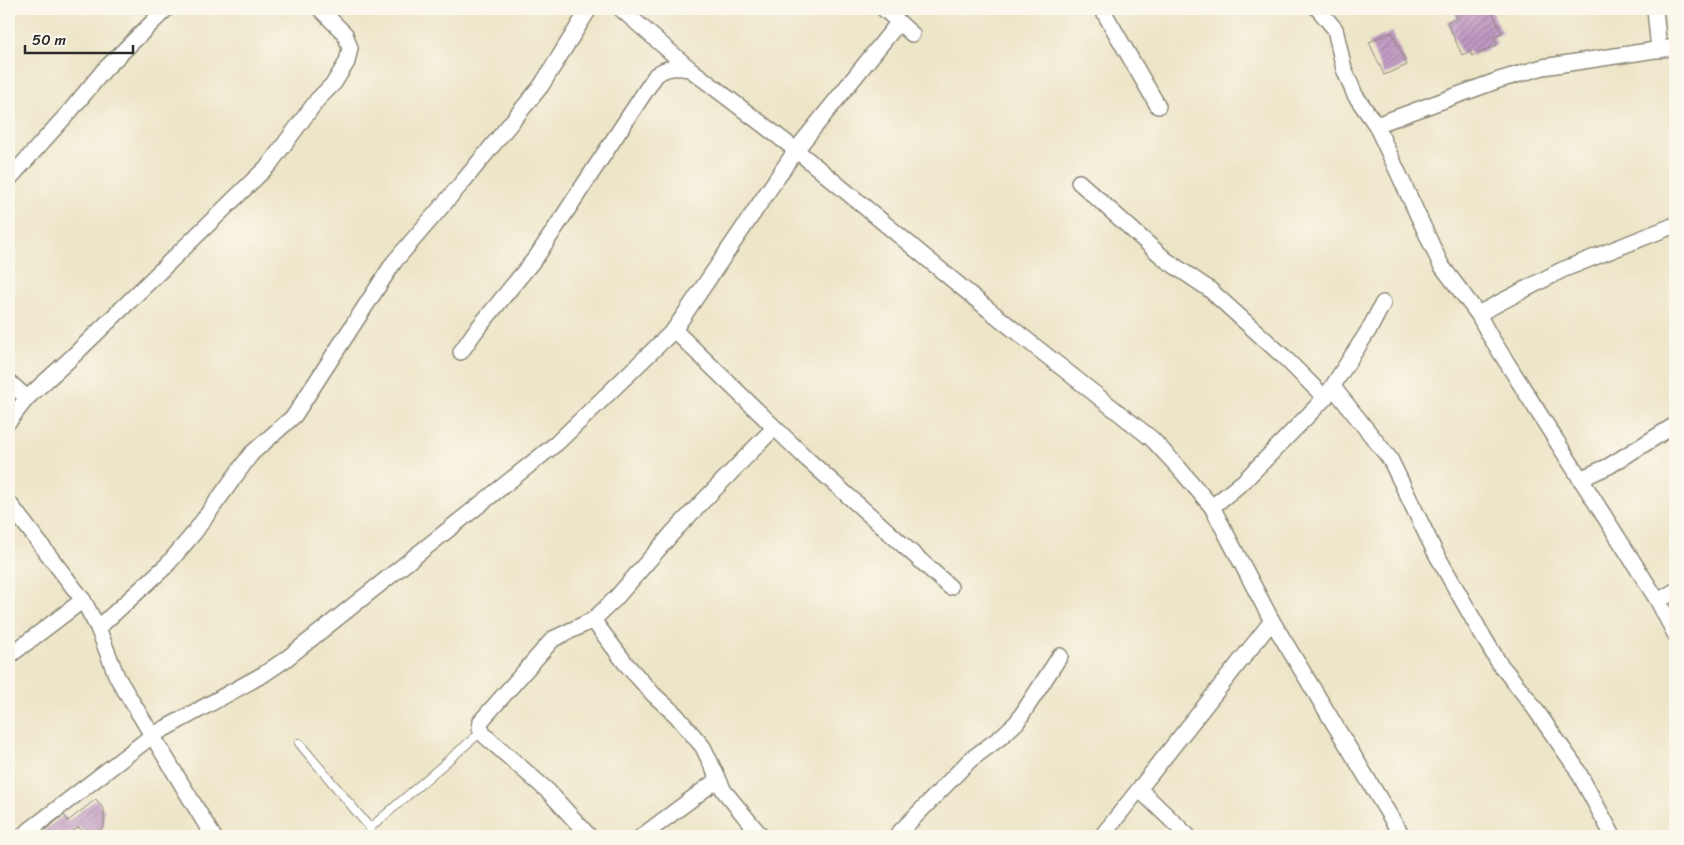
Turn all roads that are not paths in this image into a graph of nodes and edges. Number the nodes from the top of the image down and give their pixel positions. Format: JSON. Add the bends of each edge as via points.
{"nodes":[{"id":1,"x":166,"y":9,"type":"edge"},
{"id":2,"x":320,"y":9,"type":"edge"},
{"id":3,"x":589,"y":9,"type":"edge"},
{"id":4,"x":621,"y":9,"type":"edge"},
{"id":5,"x":884,"y":9,"type":"edge"},
{"id":6,"x":1102,"y":9,"type":"edge"},
{"id":7,"x":1318,"y":9,"type":"edge"},
{"id":8,"x":1654,"y":9,"type":"edge"},
{"id":9,"x":899,"y":22,"type":"junction"},
{"id":10,"x":912,"y":34,"type":"dead end"},
{"id":11,"x":1675,"y":47,"type":"edge"},
{"id":12,"x":1659,"y":50,"type":"junction"},
{"id":13,"x":690,"y":69,"type":"junction"},
{"id":14,"x":1158,"y":106,"type":"dead end"},
{"id":15,"x":1376,"y":125,"type":"junction"},
{"id":16,"x":796,"y":150,"type":"junction"},
{"id":17,"x":9,"y":179,"type":"edge"},
{"id":18,"x":1080,"y":182,"type":"dead end"},
{"id":19,"x":1675,"y":225,"type":"edge"},
{"id":20,"x":1383,"y":304,"type":"dead end"},
{"id":21,"x":1478,"y":314,"type":"junction"},
{"id":22,"x":674,"y":330,"type":"junction"},
{"id":23,"x":461,"y":352,"type":"dead end"},
{"id":24,"x":9,"y":382,"type":"edge"},
{"id":25,"x":1329,"y":392,"type":"junction"},
{"id":26,"x":27,"y":398,"type":"junction"},
{"id":27,"x":9,"y":421,"type":"edge"},
{"id":28,"x":1675,"y":425,"type":"edge"},
{"id":29,"x":774,"y":428,"type":"junction"},
{"id":30,"x":1580,"y":479,"type":"junction"},
{"id":31,"x":9,"y":503,"type":"edge"},
{"id":32,"x":1212,"y":507,"type":"junction"},
{"id":33,"x":950,"y":587,"type":"dead end"},
{"id":34,"x":1675,"y":591,"type":"edge"},
{"id":35,"x":83,"y":600,"type":"junction"},
{"id":36,"x":1658,"y":601,"type":"junction"},
{"id":37,"x":593,"y":620,"type":"junction"},
{"id":38,"x":1272,"y":621,"type":"junction"},
{"id":39,"x":98,"y":628,"type":"junction"},
{"id":40,"x":1675,"y":634,"type":"edge"},
{"id":41,"x":9,"y":656,"type":"edge"},
{"id":42,"x":1060,"y":656,"type":"dead end"},
{"id":43,"x":481,"y":732,"type":"junction"},
{"id":44,"x":153,"y":735,"type":"junction"},
{"id":45,"x":299,"y":743,"type":"dead end"},
{"id":46,"x":717,"y":780,"type":"junction"},
{"id":47,"x":1140,"y":790,"type":"junction"},
{"id":48,"x":369,"y":832,"type":"edge"},
{"id":49,"x":22,"y":836,"type":"edge"},
{"id":50,"x":213,"y":836,"type":"edge"},
{"id":51,"x":589,"y":836,"type":"edge"},
{"id":52,"x":642,"y":836,"type":"edge"},
{"id":53,"x":761,"y":836,"type":"edge"},
{"id":54,"x":896,"y":836,"type":"edge"},
{"id":55,"x":1102,"y":836,"type":"edge"},
{"id":56,"x":1188,"y":836,"type":"edge"},
{"id":57,"x":1402,"y":836,"type":"edge"},
{"id":58,"x":1613,"y":836,"type":"edge"}],
"edges":[{"from":1,"to":17,"type":"street","via":[[104,70]]},
{"from":2,"to":26,"type":"street","via":[[345,34],[350,48],[347,62],[334,83],[318,99],[269,165]]},
{"from":3,"to":39,"type":"street","via":[[541,86],[394,262],[294,416],[251,454],[166,566]]},
{"from":4,"to":13,"type":"street"},
{"from":5,"to":9,"type":"street"},
{"from":6,"to":14,"type":"street"},
{"from":7,"to":15,"type":"street","via":[[1335,30],[1344,69],[1355,95]]},
{"from":8,"to":12,"type":"street"},
{"from":9,"to":10,"type":"street"},
{"from":9,"to":16,"type":"street"},
{"from":11,"to":12,"type":"street"},
{"from":12,"to":15,"type":"street","via":[[1543,67]]},
{"from":13,"to":16,"type":"street"},
{"from":13,"to":23,"type":"street","via":[[675,67],[656,75],[537,256]]},
{"from":15,"to":21,"type":"street","via":[[1441,265]]},
{"from":16,"to":22,"type":"street"},
{"from":16,"to":32,"type":"street","via":[[988,310],[1152,439]]},
{"from":18,"to":25,"type":"street","via":[[1166,260],[1209,290],[1282,356]]},
{"from":19,"to":21,"type":"street","via":[[1562,270]]},
{"from":20,"to":25,"type":"street"},
{"from":21,"to":30,"type":"street"},
{"from":22,"to":29,"type":"street"},
{"from":22,"to":44,"type":"street","via":[[557,443],[286,659]]},
{"from":24,"to":26,"type":"street"},
{"from":25,"to":32,"type":"street","via":[[1244,481]]},
{"from":25,"to":58,"type":"street","via":[[1390,459],[1434,550],[1481,633],[1575,766]]},
{"from":26,"to":27,"type":"street"},
{"from":28,"to":30,"type":"street","via":[[1609,466]]},
{"from":29,"to":33,"type":"street"},
{"from":29,"to":37,"type":"street"},
{"from":30,"to":36,"type":"street"},
{"from":31,"to":35,"type":"street"},
{"from":32,"to":38,"type":"street"},
{"from":34,"to":36,"type":"street"},
{"from":35,"to":39,"type":"street"},
{"from":35,"to":41,"type":"street"},
{"from":36,"to":40,"type":"street"},
{"from":37,"to":43,"type":"street","via":[[553,639],[481,720]]},
{"from":37,"to":46,"type":"street","via":[[626,664],[703,747]]},
{"from":38,"to":47,"type":"street"},
{"from":38,"to":57,"type":"street"},
{"from":39,"to":44,"type":"street","via":[[110,664]]},
{"from":42,"to":54,"type":"street","via":[[1017,722],[970,760]]},
{"from":43,"to":48,"type":"lane"},
{"from":43,"to":51,"type":"street","via":[[549,792]]},
{"from":44,"to":49,"type":"street"},
{"from":44,"to":50,"type":"street"},
{"from":45,"to":48,"type":"lane"},
{"from":46,"to":52,"type":"street"},
{"from":46,"to":53,"type":"street"},
{"from":47,"to":55,"type":"street"},
{"from":47,"to":56,"type":"street"}]}
